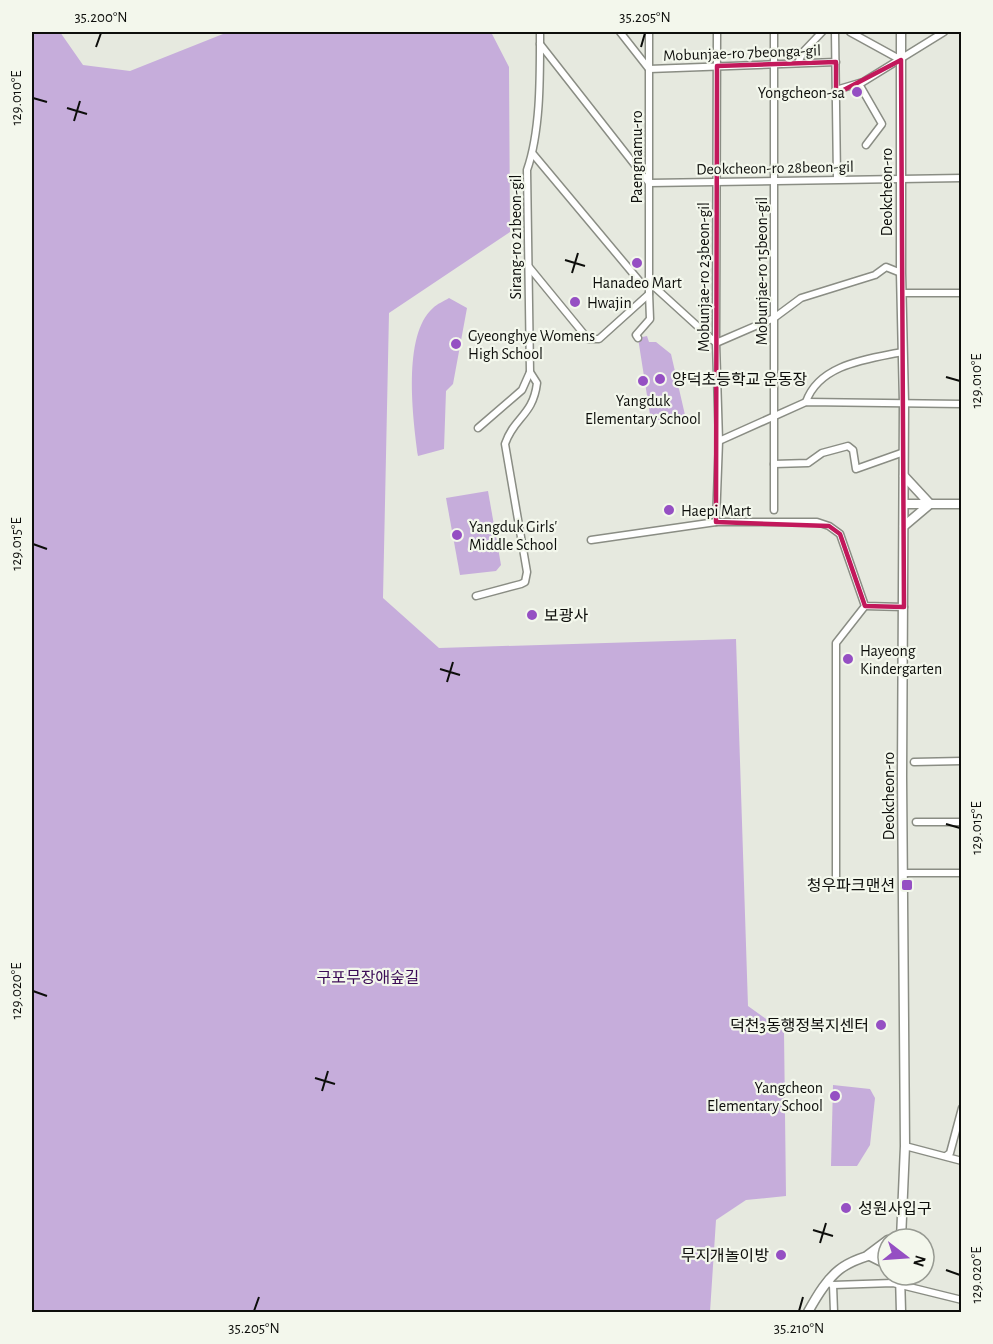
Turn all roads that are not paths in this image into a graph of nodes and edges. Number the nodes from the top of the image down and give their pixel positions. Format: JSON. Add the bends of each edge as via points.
{"nodes":[{"id":1,"x":540,"y":32,"type":"edge"},
{"id":2,"x":620,"y":32,"type":"edge"},
{"id":3,"x":649,"y":32,"type":"edge"},
{"id":4,"x":717,"y":32,"type":"edge"},
{"id":5,"x":774,"y":32,"type":"edge"},
{"id":6,"x":822,"y":32,"type":"edge"},
{"id":7,"x":835,"y":32,"type":"edge"},
{"id":8,"x":850,"y":32,"type":"edge"},
{"id":9,"x":901,"y":32,"type":"edge"},
{"id":10,"x":944,"y":32,"type":"edge"},
{"id":11,"x":540,"y":44,"type":"junction"},
{"id":12,"x":901,"y":60,"type":"junction"},
{"id":13,"x":836,"y":62,"type":"junction"},
{"id":14,"x":798,"y":63,"type":"junction"},
{"id":15,"x":774,"y":64,"type":"junction"},
{"id":16,"x":717,"y":66,"type":"junction"},
{"id":17,"x":649,"y":69,"type":"junction"},
{"id":18,"x":859,"y":84,"type":"junction"},
{"id":19,"x":836,"y":90,"type":"junction"},
{"id":20,"x":866,"y":145,"type":"dead end"},
{"id":21,"x":533,"y":154,"type":"junction"},
{"id":22,"x":901,"y":178,"type":"junction"},
{"id":23,"x":962,"y":178,"type":"edge"},
{"id":24,"x":837,"y":180,"type":"junction"},
{"id":25,"x":774,"y":181,"type":"junction"},
{"id":26,"x":717,"y":182,"type":"junction"},
{"id":27,"x":649,"y":183,"type":"junction"},
{"id":28,"x":528,"y":267,"type":"junction"},
{"id":29,"x":901,"y":273,"type":"junction"},
{"id":30,"x":649,"y":282,"type":"junction"},
{"id":31,"x":901,"y":293,"type":"junction"},
{"id":32,"x":962,"y":293,"type":"edge"},
{"id":33,"x":774,"y":318,"type":"junction"},
{"id":34,"x":638,"y":338,"type":"dead end"},
{"id":35,"x":716,"y":343,"type":"junction"},
{"id":36,"x":902,"y":352,"type":"junction"},
{"id":37,"x":530,"y":372,"type":"junction"},
{"id":38,"x":806,"y":402,"type":"junction"},
{"id":39,"x":904,"y":403,"type":"junction"},
{"id":40,"x":962,"y":404,"type":"edge"},
{"id":41,"x":774,"y":417,"type":"junction"},
{"id":42,"x":478,"y":428,"type":"dead end"},
{"id":43,"x":719,"y":441,"type":"junction"},
{"id":44,"x":904,"y":452,"type":"junction"},
{"id":45,"x":774,"y":464,"type":"junction"},
{"id":46,"x":904,"y":476,"type":"junction"},
{"id":47,"x":905,"y":504,"type":"junction"},
{"id":48,"x":930,"y":504,"type":"junction"},
{"id":49,"x":962,"y":504,"type":"edge"},
{"id":50,"x":774,"y":510,"type":"dead end"},
{"id":51,"x":716,"y":522,"type":"junction"},
{"id":52,"x":904,"y":526,"type":"junction"},
{"id":53,"x":591,"y":540,"type":"dead end"},
{"id":54,"x":476,"y":596,"type":"dead end"},
{"id":55,"x":865,"y":606,"type":"junction"},
{"id":56,"x":904,"y":607,"type":"junction"},
{"id":57,"x":962,"y":761,"type":"edge"},
{"id":58,"x":914,"y":762,"type":"dead end"},
{"id":59,"x":916,"y":822,"type":"dead end"},
{"id":60,"x":962,"y":822,"type":"edge"},
{"id":61,"x":903,"y":873,"type":"junction"},
{"id":62,"x":962,"y":873,"type":"edge"},
{"id":63,"x":836,"y":881,"type":"dead end"},
{"id":64,"x":962,"y":1108,"type":"edge"},
{"id":65,"x":905,"y":1146,"type":"junction"},
{"id":66,"x":946,"y":1156,"type":"junction"},
{"id":67,"x":962,"y":1161,"type":"edge"},
{"id":68,"x":902,"y":1224,"type":"junction"},
{"id":69,"x":900,"y":1227,"type":"edge"},
{"id":70,"x":902,"y":1227,"type":"edge"},
{"id":71,"x":876,"y":1249,"type":"edge"},
{"id":72,"x":876,"y":1253,"type":"edge"},
{"id":73,"x":868,"y":1255,"type":"junction"},
{"id":74,"x":876,"y":1259,"type":"edge"},
{"id":75,"x":876,"y":1282,"type":"edge"},
{"id":76,"x":830,"y":1284,"type":"junction"},
{"id":77,"x":900,"y":1287,"type":"edge"},
{"id":78,"x":924,"y":1287,"type":"edge"},
{"id":79,"x":962,"y":1300,"type":"edge"},
{"id":80,"x":808,"y":1312,"type":"edge"},
{"id":81,"x":834,"y":1312,"type":"edge"},
{"id":82,"x":901,"y":1312,"type":"edge"}],
"edges":[{"from":1,"to":11,"type":"street","name":"Sirang-ro 21beon-gil"},
{"from":2,"to":17,"type":"street"},
{"from":3,"to":17,"type":"street","name":"Paengnamu-ro"},
{"from":4,"to":16,"type":"street","name":"Mobunjae-ro 23beon-gil"},
{"from":5,"to":15,"type":"street","name":"Mobunjae-ro 15beon-gil"},
{"from":6,"to":14,"type":"street"},
{"from":7,"to":13,"type":"street"},
{"from":8,"to":12,"type":"street"},
{"from":9,"to":12,"type":"main road","name":"Deokcheon-ro"},
{"from":10,"to":12,"type":"street"},
{"from":11,"to":21,"type":"street","name":"Sirang-ro 21beon-gil"},
{"from":11,"to":27,"type":"street"},
{"from":12,"to":18,"type":"street","via":[[889,63]]},
{"from":12,"to":22,"type":"main road","name":"Deokcheon-ro"},
{"from":13,"to":14,"type":"street","name":"Mobunjae-ro 7beonga-gil"},
{"from":13,"to":19,"type":"street"},
{"from":14,"to":15,"type":"street","name":"Mobunjae-ro 7beonga-gil"},
{"from":15,"to":16,"type":"street","name":"Mobunjae-ro 7beonga-gil"},
{"from":15,"to":25,"type":"street","name":"Mobunjae-ro 15beon-gil"},
{"from":16,"to":17,"type":"street","name":"Mobunjae-ro 7beonga-gil"},
{"from":16,"to":26,"type":"street","name":"Mobunjae-ro 23beon-gil"},
{"from":17,"to":27,"type":"street","name":"Paengnamu-ro"},
{"from":18,"to":19,"type":"street"},
{"from":18,"to":20,"type":"street","via":[[882,124]]},
{"from":19,"to":24,"type":"street"},
{"from":21,"to":28,"type":"street","name":"Sirang-ro 21beon-gil","via":[[527,170]]},
{"from":21,"to":30,"type":"street","via":[[641,283]]},
{"from":22,"to":23,"type":"street","name":"Deokcheon-ro 28beon-gil"},
{"from":22,"to":24,"type":"street","name":"Deokcheon-ro 28beon-gil"},
{"from":22,"to":29,"type":"main road","name":"Deokcheon-ro"},
{"from":24,"to":25,"type":"street","name":"Deokcheon-ro 28beon-gil"},
{"from":25,"to":26,"type":"street","name":"Deokcheon-ro 28beon-gil"},
{"from":25,"to":33,"type":"street","name":"Mobunjae-ro 15beon-gil"},
{"from":26,"to":27,"type":"street","name":"Deokcheon-ro 28beon-gil"},
{"from":26,"to":35,"type":"street","name":"Mobunjae-ro 23beon-gil"},
{"from":27,"to":30,"type":"street","name":"Paengnamu-ro"},
{"from":28,"to":30,"type":"street","name":"Paengnamu-ro","via":[[588,339],[599,339],[649,294]]},
{"from":28,"to":37,"type":"street","name":"Sirang-ro 21beon-gil"},
{"from":29,"to":31,"type":"main road","name":"Deokcheon-ro"},
{"from":29,"to":33,"type":"street","via":[[886,267],[875,275],[801,298]]},
{"from":30,"to":34,"type":"street","name":"Paengnamu-ro","via":[[650,319],[636,335]]},
{"from":30,"to":35,"type":"street"},
{"from":31,"to":32,"type":"street"},
{"from":31,"to":36,"type":"main road","name":"Deokcheon-ro"},
{"from":33,"to":35,"type":"street"},
{"from":33,"to":41,"type":"street","name":"Mobunjae-ro 15beon-gil"},
{"from":35,"to":43,"type":"street","name":"Mobunjae-ro 23beon-gil"},
{"from":36,"to":38,"type":"street","via":[[847,363],[809,393]]},
{"from":36,"to":39,"type":"main road","name":"Deokcheon-ro"},
{"from":37,"to":42,"type":"street","via":[[522,390]]},
{"from":37,"to":54,"type":"street","name":"Sirang-ro 21beon-gil","via":[[537,383],[535,400],[527,414],[509,430],[505,444],[527,572],[525,582]]},
{"from":38,"to":39,"type":"street"},
{"from":38,"to":41,"type":"street"},
{"from":39,"to":40,"type":"street"},
{"from":39,"to":44,"type":"main road","name":"Deokcheon-ro"},
{"from":41,"to":43,"type":"street"},
{"from":41,"to":45,"type":"street","name":"Mobunjae-ro 15beon-gil"},
{"from":43,"to":51,"type":"street","name":"Mobunjae-ro 23beon-gil"},
{"from":44,"to":45,"type":"street","via":[[856,469],[853,450],[848,446],[822,453],[808,463]]},
{"from":44,"to":46,"type":"main road","name":"Deokcheon-ro"},
{"from":45,"to":50,"type":"street","name":"Mobunjae-ro 15beon-gil"},
{"from":46,"to":47,"type":"main road","name":"Deokcheon-ro"},
{"from":46,"to":48,"type":"main road"},
{"from":47,"to":48,"type":"main road"},
{"from":47,"to":52,"type":"main road","name":"Deokcheon-ro"},
{"from":48,"to":49,"type":"main road"},
{"from":48,"to":52,"type":"main road"},
{"from":51,"to":53,"type":"street"},
{"from":51,"to":55,"type":"street","via":[[816,522],[829,526],[840,534]]},
{"from":52,"to":56,"type":"main road","name":"Deokcheon-ro"},
{"from":55,"to":56,"type":"street"},
{"from":55,"to":63,"type":"street","via":[[836,643]]},
{"from":56,"to":61,"type":"main road","name":"Deokcheon-ro"},
{"from":57,"to":58,"type":"street"},
{"from":59,"to":60,"type":"street"},
{"from":61,"to":62,"type":"street"},
{"from":61,"to":65,"type":"main road","name":"Deokcheon-ro"},
{"from":64,"to":66,"type":"street"},
{"from":65,"to":66,"type":"street"},
{"from":65,"to":68,"type":"main road","name":"Deokcheon-ro"},
{"from":66,"to":67,"type":"street"},
{"from":68,"to":69,"type":"main road"},
{"from":68,"to":70,"type":"main road","name":"Deokcheon-ro"},
{"from":71,"to":73,"type":"main road"},
{"from":72,"to":73,"type":"main road"},
{"from":73,"to":74,"type":"main road"},
{"from":73,"to":76,"type":"main road","via":[[845,1265]]},
{"from":75,"to":76,"type":"street"},
{"from":76,"to":80,"type":"main road"},
{"from":76,"to":81,"type":"street"},
{"from":77,"to":82,"type":"main road"},
{"from":78,"to":79,"type":"street"}]}
